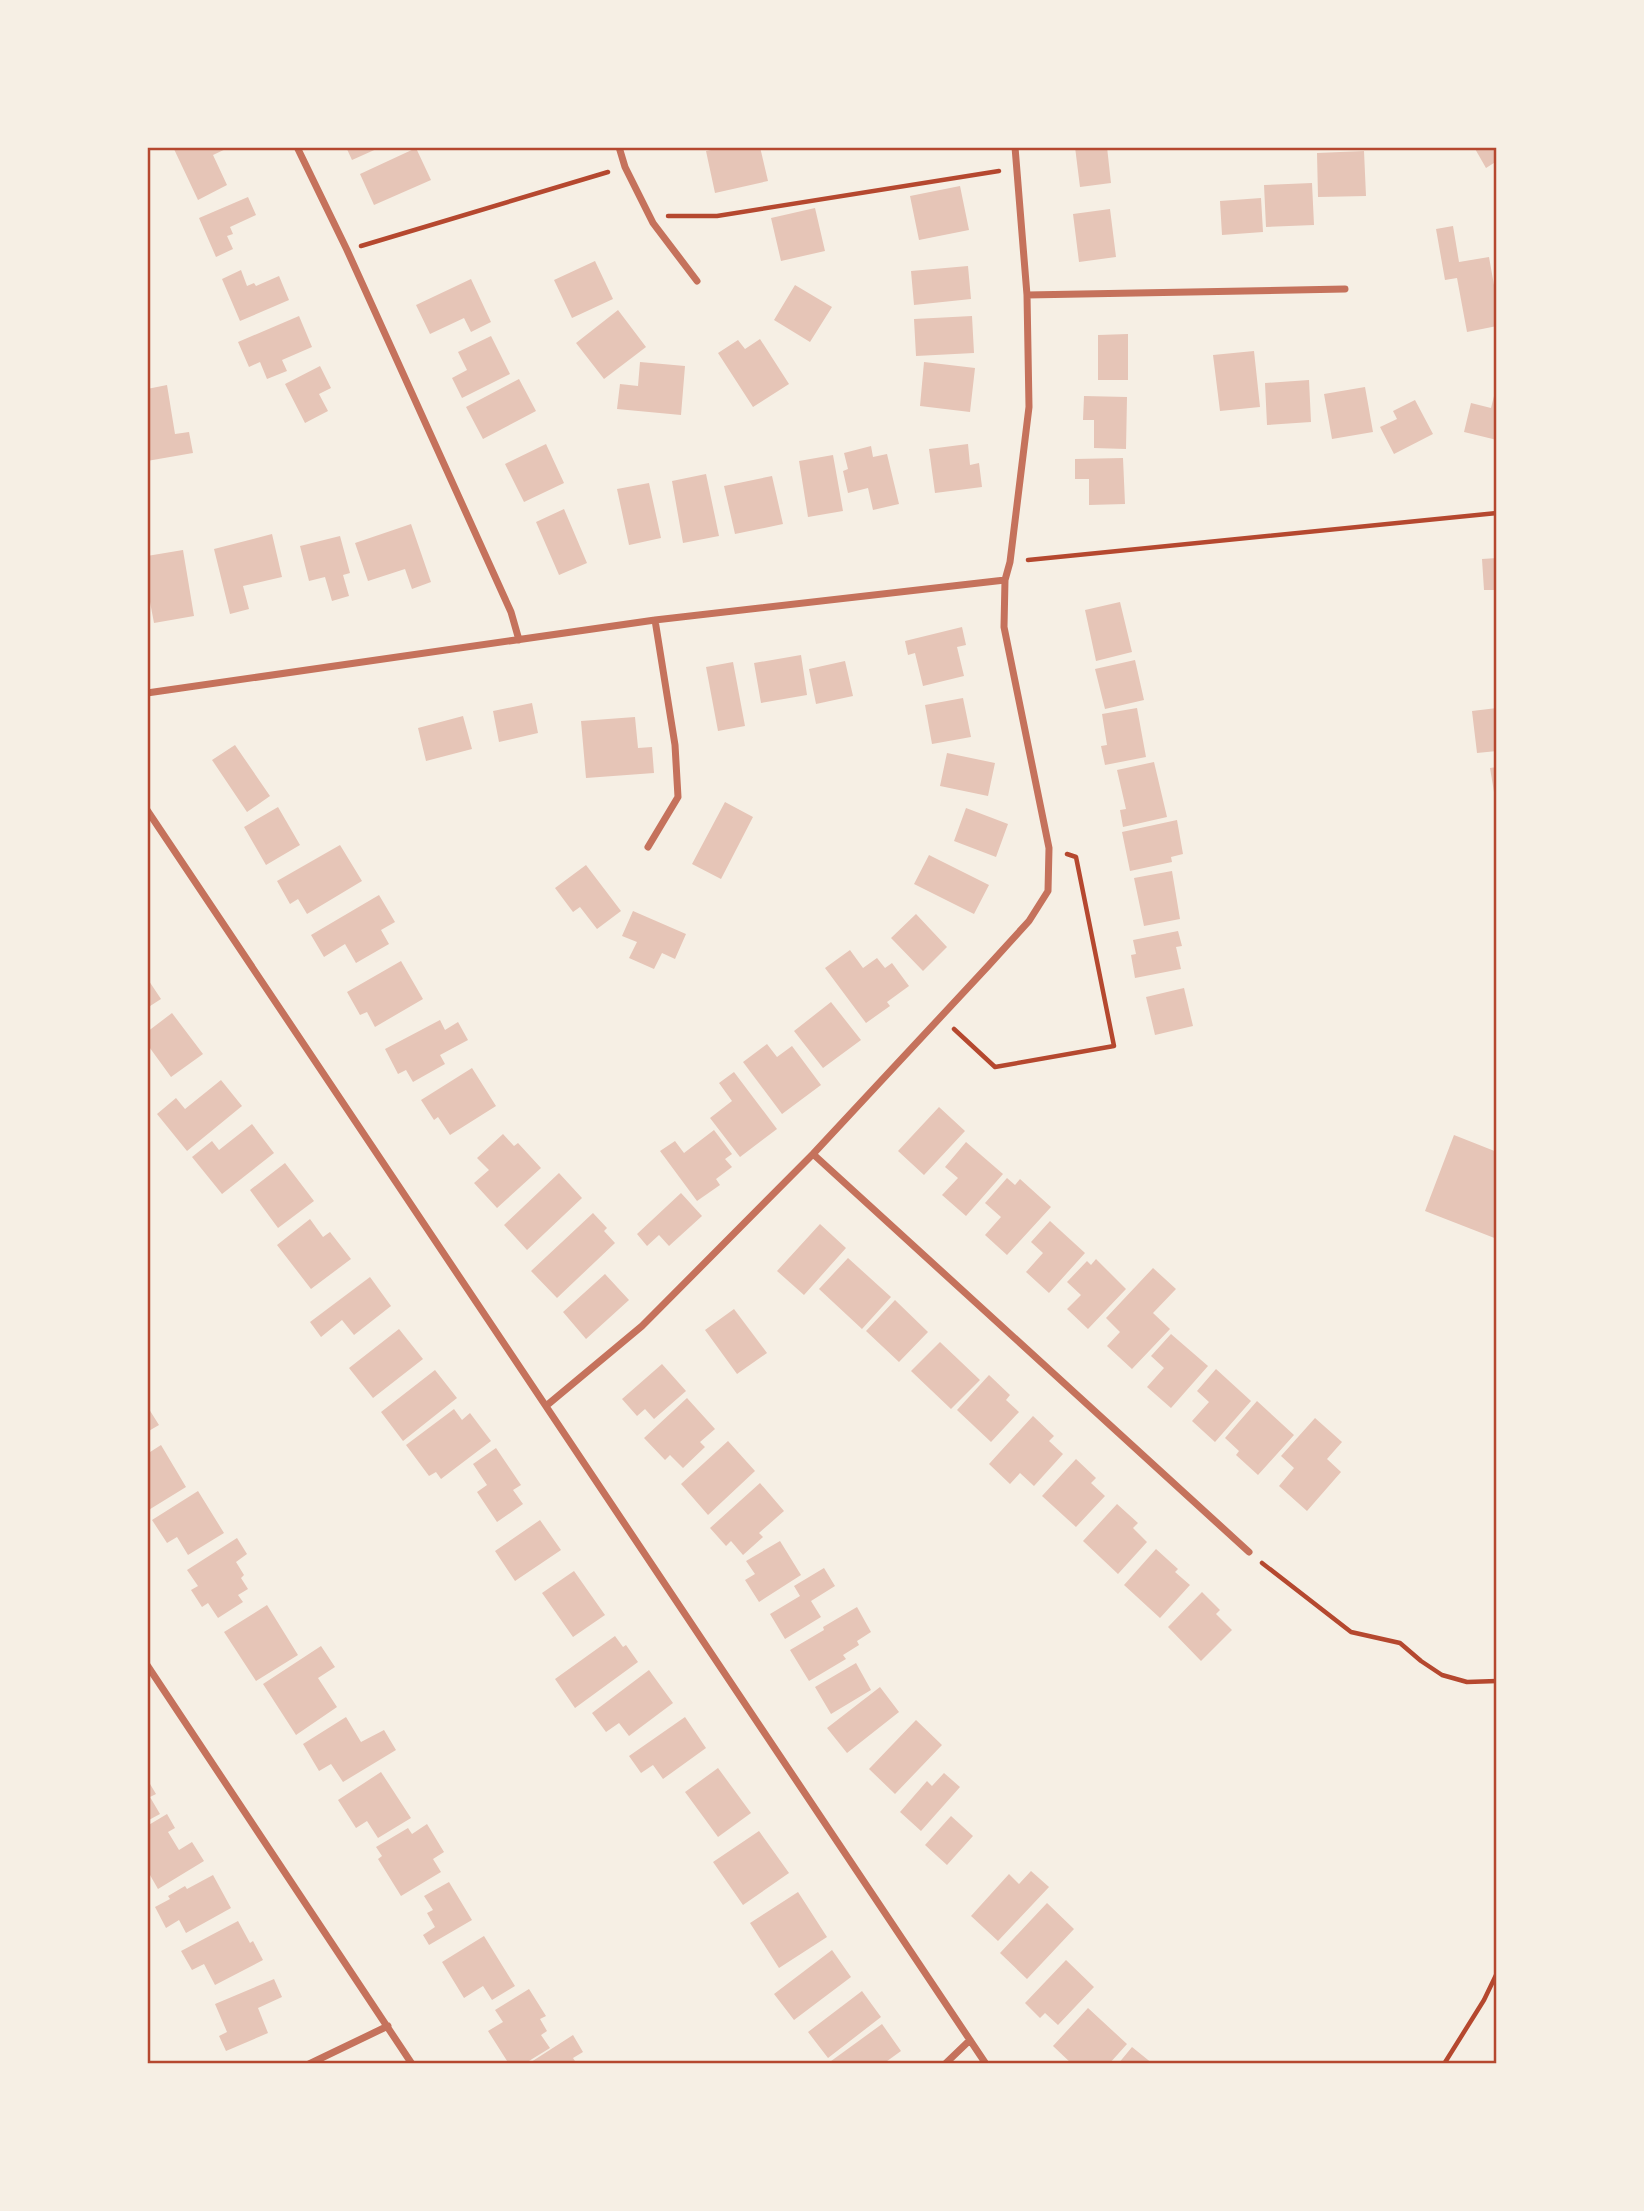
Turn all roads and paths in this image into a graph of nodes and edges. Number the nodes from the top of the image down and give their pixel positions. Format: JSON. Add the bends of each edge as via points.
{"nodes":[{"id":1,"x":297,"y":147,"type":"edge"},
{"id":2,"x":619,"y":147,"type":"edge"},
{"id":3,"x":1015,"y":147,"type":"edge"},
{"id":4,"x":625,"y":167,"type":"junction"},
{"id":5,"x":1017,"y":168,"type":"junction"},
{"id":6,"x":649,"y":215,"type":"junction"},
{"id":7,"x":347,"y":250,"type":"junction"},
{"id":8,"x":697,"y":281,"type":"dead end"},
{"id":9,"x":1345,"y":289,"type":"dead end"},
{"id":10,"x":1027,"y":295,"type":"junction"},
{"id":11,"x":1497,"y":513,"type":"edge"},
{"id":12,"x":1010,"y":562,"type":"junction"},
{"id":13,"x":1005,"y":580,"type":"junction"},
{"id":14,"x":655,"y":620,"type":"junction"},
{"id":15,"x":519,"y":640,"type":"junction"},
{"id":16,"x":147,"y":693,"type":"edge"},
{"id":17,"x":147,"y":810,"type":"edge"},
{"id":18,"x":648,"y":847,"type":"dead end"},
{"id":19,"x":1049,"y":848,"type":"junction"},
{"id":20,"x":941,"y":1017,"type":"junction"},
{"id":21,"x":813,"y":1154,"type":"junction"},
{"id":22,"x":546,"y":1406,"type":"junction"},
{"id":23,"x":1249,"y":1552,"type":"joint"},
{"id":24,"x":147,"y":1665,"type":"edge"},
{"id":25,"x":1497,"y":1681,"type":"edge"},
{"id":26,"x":1497,"y":1973,"type":"edge"},
{"id":27,"x":388,"y":2026,"type":"junction"},
{"id":28,"x":970,"y":2040,"type":"junction"},
{"id":29,"x":309,"y":2064,"type":"edge"},
{"id":30,"x":412,"y":2064,"type":"edge"},
{"id":31,"x":945,"y":2064,"type":"edge"},
{"id":32,"x":986,"y":2064,"type":"edge"},
{"id":33,"x":1444,"y":2064,"type":"edge"}],
"edges":[{"from":1,"to":7,"type":"street"},
{"from":2,"to":4,"type":"street"},
{"from":3,"to":5,"type":"street"},
{"from":4,"to":6,"type":"street"},
{"from":4,"to":7,"type":"path"},
{"from":5,"to":6,"type":"path","via":[[717,216]]},
{"from":5,"to":10,"type":"street"},
{"from":6,"to":8,"type":"street"},
{"from":7,"to":15,"type":"street","via":[[511,612]]},
{"from":9,"to":10,"type":"street"},
{"from":10,"to":12,"type":"street","via":[[1030,407]]},
{"from":11,"to":12,"type":"path"},
{"from":12,"to":13,"type":"street"},
{"from":13,"to":14,"type":"street"},
{"from":13,"to":19,"type":"street","via":[[1004,627]]},
{"from":14,"to":15,"type":"street"},
{"from":14,"to":18,"type":"street","via":[[675,745],[678,797]]},
{"from":15,"to":16,"type":"street"},
{"from":17,"to":22,"type":"street"},
{"from":19,"to":20,"type":"street","via":[[1048,891],[1029,921]]},
{"from":19,"to":20,"type":"path","via":[[1076,857],[1114,1046],[995,1067]]},
{"from":20,"to":21,"type":"street"},
{"from":21,"to":22,"type":"street","via":[[642,1326]]},
{"from":21,"to":23,"type":"street"},
{"from":22,"to":28,"type":"street"},
{"from":23,"to":25,"type":"path","via":[[1351,1632],[1400,1643],[1442,1675],[1467,1682]]},
{"from":24,"to":27,"type":"street"},
{"from":26,"to":33,"type":"path"},
{"from":27,"to":29,"type":"street"},
{"from":27,"to":30,"type":"street"},
{"from":28,"to":31,"type":"street"},
{"from":28,"to":32,"type":"street"}]}
